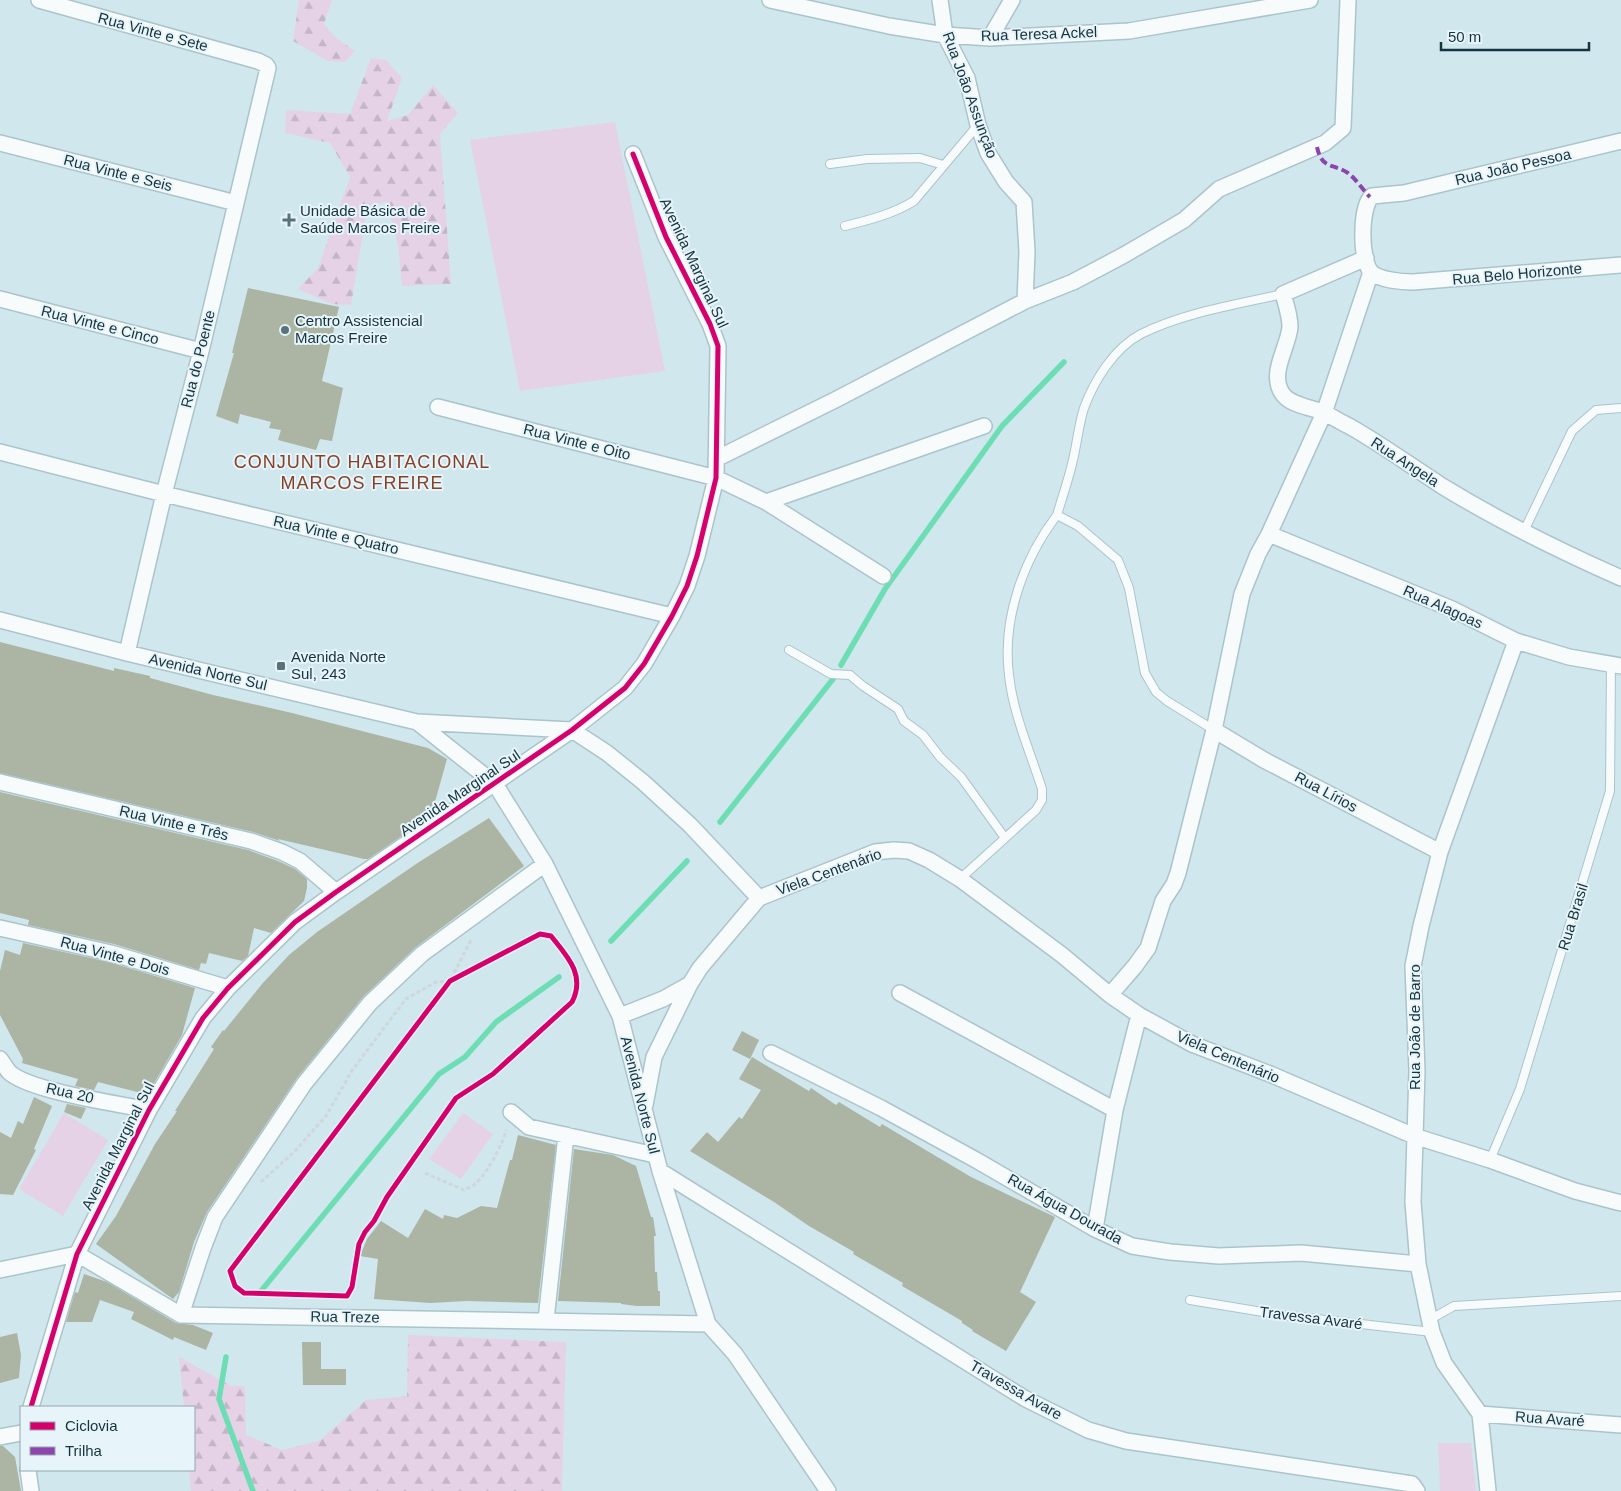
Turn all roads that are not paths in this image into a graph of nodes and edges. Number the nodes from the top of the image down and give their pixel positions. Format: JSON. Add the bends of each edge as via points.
{"nodes":[{"id":1,"x":39,"y":0,"type":"edge"},
{"id":2,"x":770,"y":0,"type":"edge"},
{"id":3,"x":940,"y":0,"type":"edge"},
{"id":4,"x":1012,"y":0,"type":"edge"},
{"id":5,"x":1310,"y":0,"type":"edge"},
{"id":6,"x":1348,"y":0,"type":"edge"},
{"id":7,"x":946,"y":35,"type":"junction"},
{"id":8,"x":990,"y":38,"type":"junction"},
{"id":9,"x":266,"y":65,"type":"joint"},
{"id":10,"x":978,"y":125,"type":"junction"},
{"id":11,"x":1621,"y":141,"type":"edge"},
{"id":12,"x":0,"y":143,"type":"edge"},
{"id":13,"x":633,"y":154,"type":"dead end"},
{"id":14,"x":830,"y":164,"type":"dead end"},
{"id":15,"x":943,"y":165,"type":"junction"},
{"id":16,"x":236,"y":203,"type":"junction"},
{"id":17,"x":845,"y":226,"type":"dead end"},
{"id":18,"x":1369,"y":265,"type":"junction"},
{"id":19,"x":1621,"y":265,"type":"edge"},
{"id":20,"x":1283,"y":294,"type":"junction"},
{"id":21,"x":0,"y":299,"type":"edge"},
{"id":22,"x":1025,"y":301,"type":"junction"},
{"id":23,"x":201,"y":351,"type":"junction"},
{"id":24,"x":438,"y":407,"type":"dead end"},
{"id":25,"x":1621,"y":408,"type":"edge"},
{"id":26,"x":1324,"y":413,"type":"junction"},
{"id":27,"x":984,"y":426,"type":"dead end"},
{"id":28,"x":0,"y":452,"type":"edge"},
{"id":29,"x":716,"y":459,"type":"junction"},
{"id":30,"x":716,"y":478,"type":"junction"},
{"id":31,"x":164,"y":494,"type":"junction"},
{"id":32,"x":766,"y":502,"type":"junction"},
{"id":33,"x":1057,"y":515,"type":"junction"},
{"id":34,"x":1524,"y":531,"type":"junction"},
{"id":35,"x":1269,"y":534,"type":"junction"},
{"id":36,"x":883,"y":576,"type":"dead end"},
{"id":37,"x":1621,"y":578,"type":"edge"},
{"id":38,"x":672,"y":616,"type":"junction"},
{"id":39,"x":0,"y":620,"type":"edge"},
{"id":40,"x":1516,"y":641,"type":"junction"},
{"id":41,"x":789,"y":650,"type":"dead end"},
{"id":42,"x":127,"y":653,"type":"junction"},
{"id":43,"x":1616,"y":665,"type":"edge"},
{"id":44,"x":418,"y":722,"type":"junction"},
{"id":45,"x":572,"y":730,"type":"junction"},
{"id":46,"x":1214,"y":730,"type":"junction"},
{"id":47,"x":0,"y":782,"type":"edge"},
{"id":48,"x":495,"y":784,"type":"junction"},
{"id":49,"x":1005,"y":838,"type":"junction"},
{"id":50,"x":1440,"y":852,"type":"junction"},
{"id":51,"x":545,"y":864,"type":"junction"},
{"id":52,"x":960,"y":879,"type":"junction"},
{"id":53,"x":336,"y":892,"type":"junction"},
{"id":54,"x":759,"y":898,"type":"junction"},
{"id":55,"x":0,"y":928,"type":"edge"},
{"id":56,"x":690,"y":984,"type":"junction"},
{"id":57,"x":228,"y":988,"type":"junction"},
{"id":58,"x":900,"y":993,"type":"dead end"},
{"id":59,"x":1110,"y":995,"type":"junction"},
{"id":60,"x":1139,"y":1015,"type":"junction"},
{"id":61,"x":620,"y":1016,"type":"junction"},
{"id":62,"x":771,"y":1053,"type":"dead end"},
{"id":63,"x":0,"y":1059,"type":"edge"},
{"id":64,"x":149,"y":1110,"type":"junction"},
{"id":65,"x":1115,"y":1110,"type":"junction"},
{"id":66,"x":644,"y":1111,"type":"junction"},
{"id":67,"x":510,"y":1112,"type":"road end"},
{"id":68,"x":566,"y":1135,"type":"junction"},
{"id":69,"x":1414,"y":1136,"type":"junction"},
{"id":70,"x":655,"y":1154,"type":"junction"},
{"id":71,"x":1490,"y":1160,"type":"junction"},
{"id":72,"x":660,"y":1171,"type":"junction"},
{"id":73,"x":1621,"y":1203,"type":"edge"},
{"id":74,"x":1095,"y":1229,"type":"junction"},
{"id":75,"x":77,"y":1254,"type":"junction"},
{"id":76,"x":1418,"y":1264,"type":"junction"},
{"id":77,"x":0,"y":1270,"type":"edge"},
{"id":78,"x":1621,"y":1296,"type":"edge"},
{"id":79,"x":1190,"y":1300,"type":"dead end"},
{"id":80,"x":181,"y":1315,"type":"junction"},
{"id":81,"x":546,"y":1320,"type":"junction"},
{"id":82,"x":708,"y":1324,"type":"junction"},
{"id":83,"x":1430,"y":1326,"type":"junction"},
{"id":84,"x":31,"y":1406,"type":"edge"},
{"id":85,"x":1480,"y":1414,"type":"junction"},
{"id":86,"x":1621,"y":1424,"type":"edge"},
{"id":87,"x":20,"y":1433,"type":"edge"},
{"id":88,"x":0,"y":1437,"type":"edge"},
{"id":89,"x":28,"y":1471,"type":"edge"},
{"id":90,"x":31,"y":1491,"type":"edge"},
{"id":91,"x":828,"y":1491,"type":"edge"},
{"id":92,"x":1417,"y":1491,"type":"edge"},
{"id":93,"x":1488,"y":1491,"type":"edge"}],
"edges":[{"from":1,"to":9,"type":"street","name":"Rua Vinte e Sete"},
{"from":2,"to":7,"type":"street","name":"Rua Teresa Ackel"},
{"from":3,"to":7,"type":"street","name":"Rua João Assunção"},
{"from":4,"to":8,"type":"street"},
{"from":5,"to":8,"type":"street","name":"Rua Teresa Ackel","via":[[1129,31]]},
{"from":6,"to":22,"type":"street","via":[[1343,128],[1325,143],[1219,189],[1184,220],[1124,255],[1073,282]]},
{"from":7,"to":8,"type":"street","name":"Rua Teresa Ackel"},
{"from":7,"to":10,"type":"street","name":"Rua João Assunção","via":[[967,78]]},
{"from":9,"to":16,"type":"street","name":"Rua do Poente","via":[[268,71]]},
{"from":10,"to":15,"type":"lane"},
{"from":10,"to":22,"type":"street","name":"Rua João Assunção","via":[[988,153],[1006,182],[1024,202]]},
{"from":11,"to":18,"type":"street","name":"Rua João Pessoa","via":[[1404,192],[1372,196],[1368,199],[1363,227]]},
{"from":12,"to":16,"type":"street","name":"Rua Vinte e Seis"},
{"from":13,"to":29,"type":"street","name":"Avenida Marginal Sul","via":[[666,237],[718,346]]},
{"from":14,"to":15,"type":"lane","via":[[867,159],[920,158]]},
{"from":15,"to":17,"type":"lane","via":[[914,201],[886,215]]},
{"from":16,"to":23,"type":"street","name":"Rua do Poente"},
{"from":18,"to":19,"type":"street","name":"Rua Belo Horizonte","via":[[1380,276],[1413,282]]},
{"from":18,"to":20,"type":"street"},
{"from":18,"to":26,"type":"street"},
{"from":20,"to":26,"type":"street","name":"Rua Angela","via":[[1290,326],[1278,368],[1280,389],[1288,400]]},
{"from":20,"to":33,"type":"lane","via":[[1173,321],[1139,335],[1117,353],[1096,380],[1084,408]]},
{"from":21,"to":23,"type":"street","name":"Rua Vinte e Cinco"},
{"from":22,"to":29,"type":"street"},
{"from":23,"to":31,"type":"street","name":"Rua do Poente"},
{"from":24,"to":30,"type":"street","name":"Rua Vinte e Oito"},
{"from":25,"to":34,"type":"lane","via":[[1596,410],[1572,431]]},
{"from":26,"to":34,"type":"street","name":"Rua Angela","via":[[1371,438],[1442,486]]},
{"from":26,"to":35,"type":"street"},
{"from":27,"to":32,"type":"street"},
{"from":28,"to":31,"type":"street","name":"Rua Vinte e Quatro"},
{"from":29,"to":30,"type":"street","name":"Avenida Marginal Sul"},
{"from":30,"to":32,"type":"street","name":"Rua Vinte e Oito"},
{"from":30,"to":38,"type":"street","name":"Avenida Marginal Sul","via":[[697,556]]},
{"from":31,"to":38,"type":"street","name":"Rua Vinte e Quatro"},
{"from":31,"to":42,"type":"street","name":"Rua do Poente"},
{"from":32,"to":36,"type":"street","name":"Rua Vinte e Oito"},
{"from":33,"to":46,"type":"lane","via":[[1078,526],[1118,560],[1129,588],[1145,673],[1156,692]]},
{"from":33,"to":49,"type":"lane","via":[[1029,560],[1014,602],[1007,644],[1016,712],[1042,789],[1042,800],[1036,810]]},
{"from":34,"to":37,"type":"street","name":"Rua Angela"},
{"from":35,"to":40,"type":"street","name":"Rua Alagoas","via":[[1452,609]]},
{"from":35,"to":46,"type":"street","via":[[1242,594]]},
{"from":38,"to":45,"type":"street","name":"Avenida Marginal Sul","via":[[644,664],[625,688]]},
{"from":39,"to":42,"type":"street","name":"Avenida Norte Sul"},
{"from":40,"to":43,"type":"street","name":"Rua Alagoas","via":[[1569,657]]},
{"from":40,"to":50,"type":"street","name":"Rua João de Barro"},
{"from":41,"to":49,"type":"lane","via":[[830,674],[850,675],[898,709],[904,721],[923,735],[961,777]]},
{"from":42,"to":44,"type":"street","name":"Avenida Norte Sul"},
{"from":43,"to":71,"type":"lane","name":"Rua Brasil","via":[[1610,790],[1520,1089]]},
{"from":44,"to":45,"type":"street","name":"Avenida Norte Sul"},
{"from":44,"to":48,"type":"street","name":"Avenida Norte Sul"},
{"from":45,"to":48,"type":"street","name":"Avenida Marginal Sul"},
{"from":45,"to":54,"type":"street","via":[[643,782],[690,825]]},
{"from":46,"to":50,"type":"street","name":"Rua Lírios","via":[[1264,760]]},
{"from":46,"to":59,"type":"street","via":[[1174,884],[1163,901],[1148,948]]},
{"from":47,"to":53,"type":"street","name":"Rua Vinte e Três","via":[[251,841],[300,861]]},
{"from":48,"to":51,"type":"street","name":"Avenida Norte Sul"},
{"from":48,"to":53,"type":"street","name":"Avenida Marginal Sul"},
{"from":49,"to":52,"type":"lane"},
{"from":50,"to":69,"type":"street","name":"Rua João de Barro","via":[[1413,966]]},
{"from":51,"to":61,"type":"street","name":"Avenida Norte Sul"},
{"from":51,"to":80,"type":"street","via":[[422,954],[370,1004],[304,1084],[215,1217]]},
{"from":52,"to":54,"type":"street","name":"Viela Centenário","via":[[909,852],[884,851]]},
{"from":52,"to":59,"type":"street","name":"Viela Centenário"},
{"from":53,"to":57,"type":"street","name":"Avenida Marginal Sul","via":[[295,922]]},
{"from":54,"to":56,"type":"street","via":[[706,960]]},
{"from":55,"to":57,"type":"street","name":"Rua Vinte e Dois","via":[[112,953]]},
{"from":56,"to":61,"type":"street"},
{"from":56,"to":66,"type":"street","via":[[654,1057]]},
{"from":57,"to":64,"type":"street","name":"Avenida Marginal Sul","via":[[203,1018]]},
{"from":58,"to":65,"type":"street"},
{"from":59,"to":60,"type":"street","name":"Viela Centenário"},
{"from":60,"to":65,"type":"street"},
{"from":60,"to":69,"type":"street","name":"Viela Centenário","via":[[1192,1044]]},
{"from":61,"to":66,"type":"street","name":"Avenida Norte Sul"},
{"from":62,"to":74,"type":"street","name":"Rua Água Dourada","via":[[881,1108]]},
{"from":63,"to":64,"type":"street","name":"Rua 20","via":[[10,1072],[28,1082]]},
{"from":64,"to":75,"type":"street","name":"Avenida Marginal Sul"},
{"from":65,"to":74,"type":"street"},
{"from":66,"to":70,"type":"street","name":"Avenida Norte Sul"},
{"from":67,"to":68,"type":"street","via":[[529,1126]]},
{"from":68,"to":70,"type":"street"},
{"from":68,"to":81,"type":"street"},
{"from":69,"to":71,"type":"street","name":"Viela Centenário"},
{"from":69,"to":76,"type":"street","name":"Rua João de Barro","via":[[1413,1202]]},
{"from":70,"to":72,"type":"street","name":"Avenida Norte Sul"},
{"from":71,"to":73,"type":"street","name":"Viela Centenário","via":[[1575,1191]]},
{"from":72,"to":82,"type":"street","name":"Avenida Norte Sul"},
{"from":72,"to":92,"type":"street","name":"Travessa Avare","via":[[1024,1398],[1088,1430],[1126,1441],[1412,1484]]},
{"from":74,"to":76,"type":"street","name":"Rua Água Dourada","via":[[1132,1246],[1170,1252],[1219,1256],[1301,1254]]},
{"from":75,"to":77,"type":"street"},
{"from":75,"to":80,"type":"street","name":"Rua Treze"},
{"from":75,"to":84,"type":"street","name":"Avenida Marginal Sul"},
{"from":76,"to":83,"type":"street","name":"Rua João de Barro"},
{"from":78,"to":83,"type":"lane","via":[[1454,1306]]},
{"from":79,"to":83,"type":"lane","name":"Travessa Avaré","via":[[1280,1315]]},
{"from":80,"to":81,"type":"street","name":"Rua Treze"},
{"from":81,"to":82,"type":"street","name":"Rua Treze"},
{"from":82,"to":91,"type":"street","name":"Avenida Norte Sul","via":[[735,1354]]},
{"from":83,"to":85,"type":"street","name":"Rua João de Barro","via":[[1444,1363]]},
{"from":85,"to":86,"type":"street","name":"Rua Avaré"},
{"from":85,"to":93,"type":"street"},
{"from":87,"to":88,"type":"street"},
{"from":89,"to":90,"type":"street"}]}
